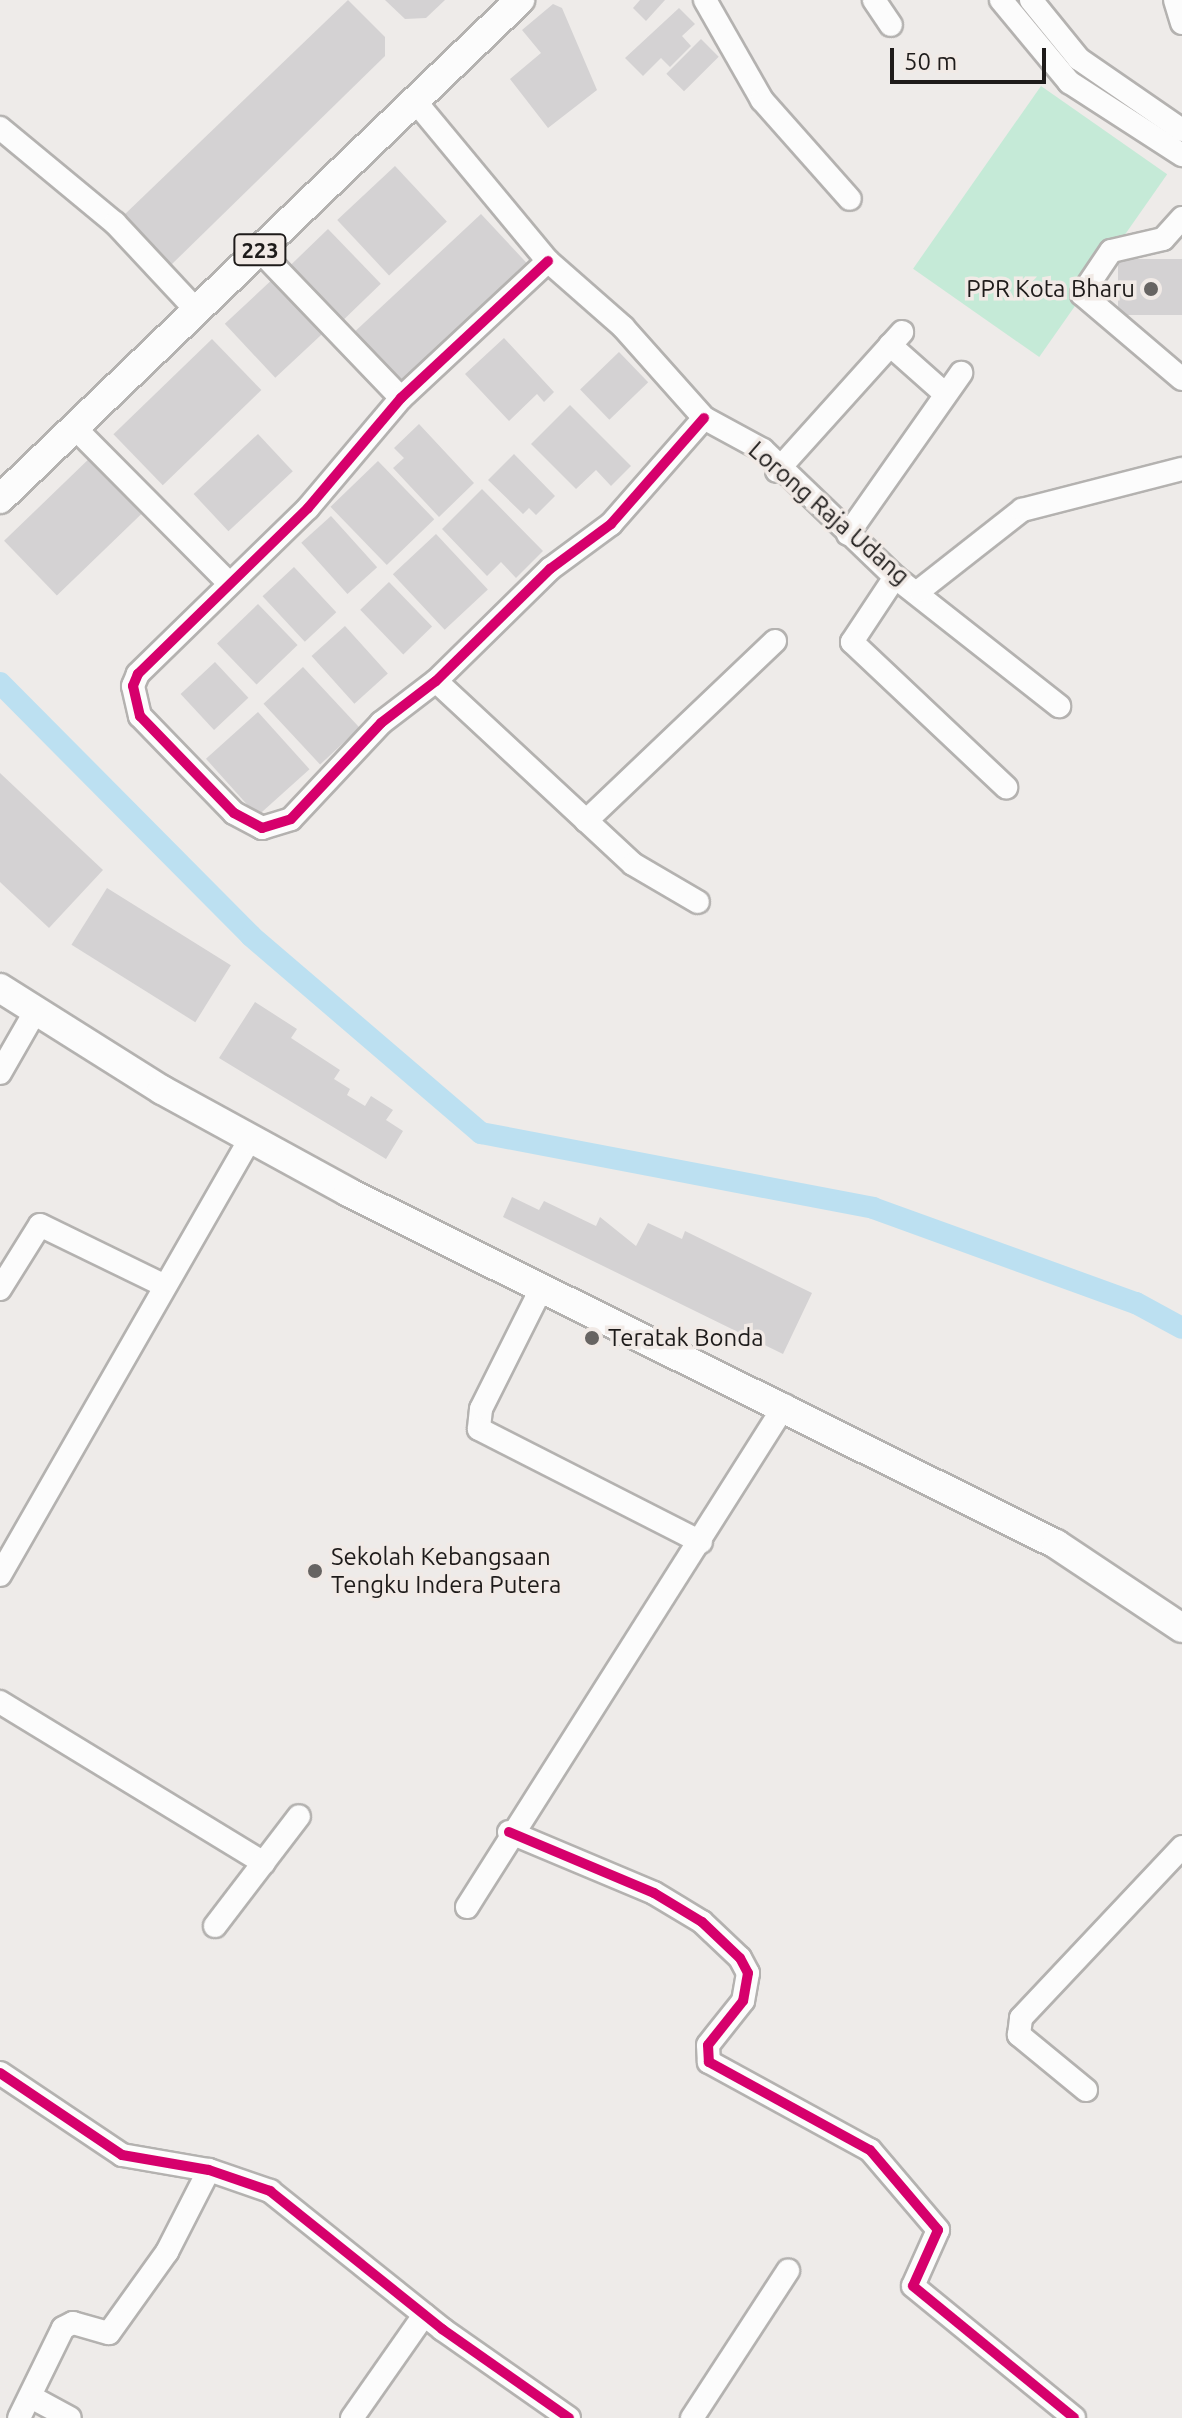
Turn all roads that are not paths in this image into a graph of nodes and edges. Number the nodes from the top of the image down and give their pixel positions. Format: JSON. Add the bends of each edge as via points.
{"nodes":[{"id":1,"x":520,"y":0,"type":"edge"},
{"id":2,"x":705,"y":0,"type":"edge"},
{"id":3,"x":874,"y":0,"type":"edge"},
{"id":4,"x":1001,"y":0,"type":"edge"},
{"id":5,"x":1031,"y":0,"type":"edge"},
{"id":6,"x":1175,"y":0,"type":"edge"},
{"id":7,"x":1182,"y":23,"type":"edge"},
{"id":8,"x":891,"y":25,"type":"dead end"},
{"id":9,"x":415,"y":101,"type":"junction"},
{"id":10,"x":0,"y":128,"type":"edge"},
{"id":11,"x":1182,"y":130,"type":"edge"},
{"id":12,"x":1182,"y":155,"type":"edge"},
{"id":13,"x":850,"y":199,"type":"dead end"},
{"id":14,"x":1182,"y":218,"type":"edge"},
{"id":15,"x":259,"y":250,"type":"junction"},
{"id":16,"x":548,"y":261,"type":"junction"},
{"id":17,"x":197,"y":311,"type":"junction"},
{"id":18,"x":961,"y":373,"type":"dead end"},
{"id":19,"x":1182,"y":379,"type":"edge"},
{"id":20,"x":944,"y":393,"type":"junction"},
{"id":21,"x":401,"y":398,"type":"junction"},
{"id":22,"x":704,"y":418,"type":"junction"},
{"id":23,"x":75,"y":428,"type":"junction"},
{"id":24,"x":1182,"y":469,"type":"edge"},
{"id":25,"x":777,"y":471,"type":"junction"},
{"id":26,"x":0,"y":499,"type":"edge"},
{"id":27,"x":848,"y":534,"type":"junction"},
{"id":28,"x":895,"y":577,"type":"junction"},
{"id":29,"x":229,"y":583,"type":"junction"},
{"id":30,"x":920,"y":590,"type":"junction"},
{"id":31,"x":775,"y":641,"type":"dead end"},
{"id":32,"x":436,"y":681,"type":"junction"},
{"id":33,"x":1059,"y":706,"type":"dead end"},
{"id":34,"x":1006,"y":787,"type":"dead end"},
{"id":35,"x":586,"y":821,"type":"junction"},
{"id":36,"x":698,"y":902,"type":"dead end"},
{"id":37,"x":0,"y":988,"type":"edge"},
{"id":38,"x":35,"y":1012,"type":"junction"},
{"id":39,"x":0,"y":1073,"type":"edge"},
{"id":40,"x":250,"y":1139,"type":"junction"},
{"id":41,"x":165,"y":1286,"type":"junction"},
{"id":42,"x":542,"y":1287,"type":"junction"},
{"id":43,"x":0,"y":1289,"type":"edge"},
{"id":44,"x":785,"y":1405,"type":"junction"},
{"id":45,"x":701,"y":1542,"type":"junction"},
{"id":46,"x":0,"y":1575,"type":"edge"},
{"id":47,"x":1182,"y":1628,"type":"edge"},
{"id":48,"x":0,"y":1702,"type":"edge"},
{"id":49,"x":299,"y":1816,"type":"dead end"},
{"id":50,"x":509,"y":1832,"type":"junction"},
{"id":51,"x":1182,"y":1847,"type":"edge"},
{"id":52,"x":264,"y":1863,"type":"junction"},
{"id":53,"x":467,"y":1907,"type":"dead end"},
{"id":54,"x":215,"y":1926,"type":"dead end"},
{"id":55,"x":0,"y":2073,"type":"edge"},
{"id":56,"x":1086,"y":2090,"type":"dead end"},
{"id":57,"x":209,"y":2170,"type":"junction"},
{"id":58,"x":788,"y":2271,"type":"dead end"},
{"id":59,"x":424,"y":2315,"type":"junction"},
{"id":60,"x":31,"y":2397,"type":"junction"},
{"id":61,"x":19,"y":2418,"type":"edge"},
{"id":62,"x":70,"y":2418,"type":"edge"},
{"id":63,"x":352,"y":2418,"type":"edge"},
{"id":64,"x":569,"y":2418,"type":"edge"},
{"id":65,"x":692,"y":2418,"type":"edge"},
{"id":66,"x":1074,"y":2418,"type":"edge"}],
"edges":[{"from":1,"to":9,"type":"main road","number":"223"},
{"from":2,"to":13,"type":"street","via":[[762,100]]},
{"from":3,"to":8,"type":"street"},
{"from":4,"to":12,"type":"street","via":[[1069,82]]},
{"from":5,"to":11,"type":"street","via":[[1079,59]]},
{"from":6,"to":7,"type":"street"},
{"from":9,"to":15,"type":"main road","number":"223"},
{"from":9,"to":16,"type":"street","name":"Lorong Raja Udang"},
{"from":10,"to":17,"type":"street","via":[[115,223]]},
{"from":14,"to":19,"type":"street","via":[[1163,239],[1119,245],[1086,280],[1084,301]]},
{"from":15,"to":17,"type":"main road","number":"223"},
{"from":15,"to":21,"type":"street"},
{"from":16,"to":21,"type":"street"},
{"from":16,"to":22,"type":"street","name":"Lorong Raja Udang","via":[[623,327]]},
{"from":17,"to":23,"type":"main road","number":"223"},
{"from":18,"to":20,"type":"street"},
{"from":20,"to":25,"type":"street","via":[[896,338]]},
{"from":20,"to":27,"type":"street"},
{"from":21,"to":29,"type":"street","via":[[308,508]]},
{"from":22,"to":25,"type":"street","name":"Lorong Raja Udang","via":[[763,450]]},
{"from":22,"to":32,"type":"street","via":[[611,524],[550,569]]},
{"from":23,"to":26,"type":"main road","number":"223"},
{"from":23,"to":29,"type":"street"},
{"from":24,"to":30,"type":"street","via":[[1022,510]]},
{"from":25,"to":27,"type":"street","name":"Lorong Raja Udang"},
{"from":27,"to":28,"type":"street","name":"Lorong Raja Udang"},
{"from":28,"to":30,"type":"street","name":"Lorong Raja Udang"},
{"from":28,"to":34,"type":"street","via":[[852,642]]},
{"from":29,"to":32,"type":"street","via":[[148,660],[133,686],[140,716],[245,822],[262,828],[291,819],[381,723]]},
{"from":30,"to":33,"type":"street","name":"Lorong Raja Udang"},
{"from":31,"to":35,"type":"street"},
{"from":32,"to":35,"type":"street"},
{"from":35,"to":36,"type":"street","via":[[633,864]]},
{"from":37,"to":38,"type":"main road"},
{"from":38,"to":39,"type":"street"},
{"from":38,"to":40,"type":"main road"},
{"from":40,"to":41,"type":"street"},
{"from":40,"to":42,"type":"main road"},
{"from":41,"to":43,"type":"street","via":[[40,1225]]},
{"from":41,"to":46,"type":"street"},
{"from":42,"to":44,"type":"main road"},
{"from":42,"to":45,"type":"street","via":[[481,1409],[479,1429]]},
{"from":44,"to":45,"type":"street"},
{"from":44,"to":47,"type":"main road","via":[[1056,1544]]},
{"from":45,"to":50,"type":"street"},
{"from":48,"to":52,"type":"street"},
{"from":49,"to":52,"type":"street"},
{"from":50,"to":53,"type":"street"},
{"from":50,"to":66,"type":"street","via":[[654,1893],[702,1922],[740,1958],[748,1973],[743,2001],[708,2045],[709,2062],[877,2157],[938,2230],[913,2286]]},
{"from":51,"to":56,"type":"street","via":[[1021,2018],[1019,2035]]},
{"from":52,"to":54,"type":"street"},
{"from":55,"to":57,"type":"street","via":[[122,2155]]},
{"from":57,"to":59,"type":"street","via":[[270,2191]]},
{"from":57,"to":60,"type":"street","via":[[167,2252],[109,2333],[73,2323],[63,2328]]},
{"from":58,"to":65,"type":"street"},
{"from":59,"to":63,"type":"street"},
{"from":59,"to":64,"type":"street"},
{"from":60,"to":61,"type":"street"},
{"from":60,"to":62,"type":"street"}]}
